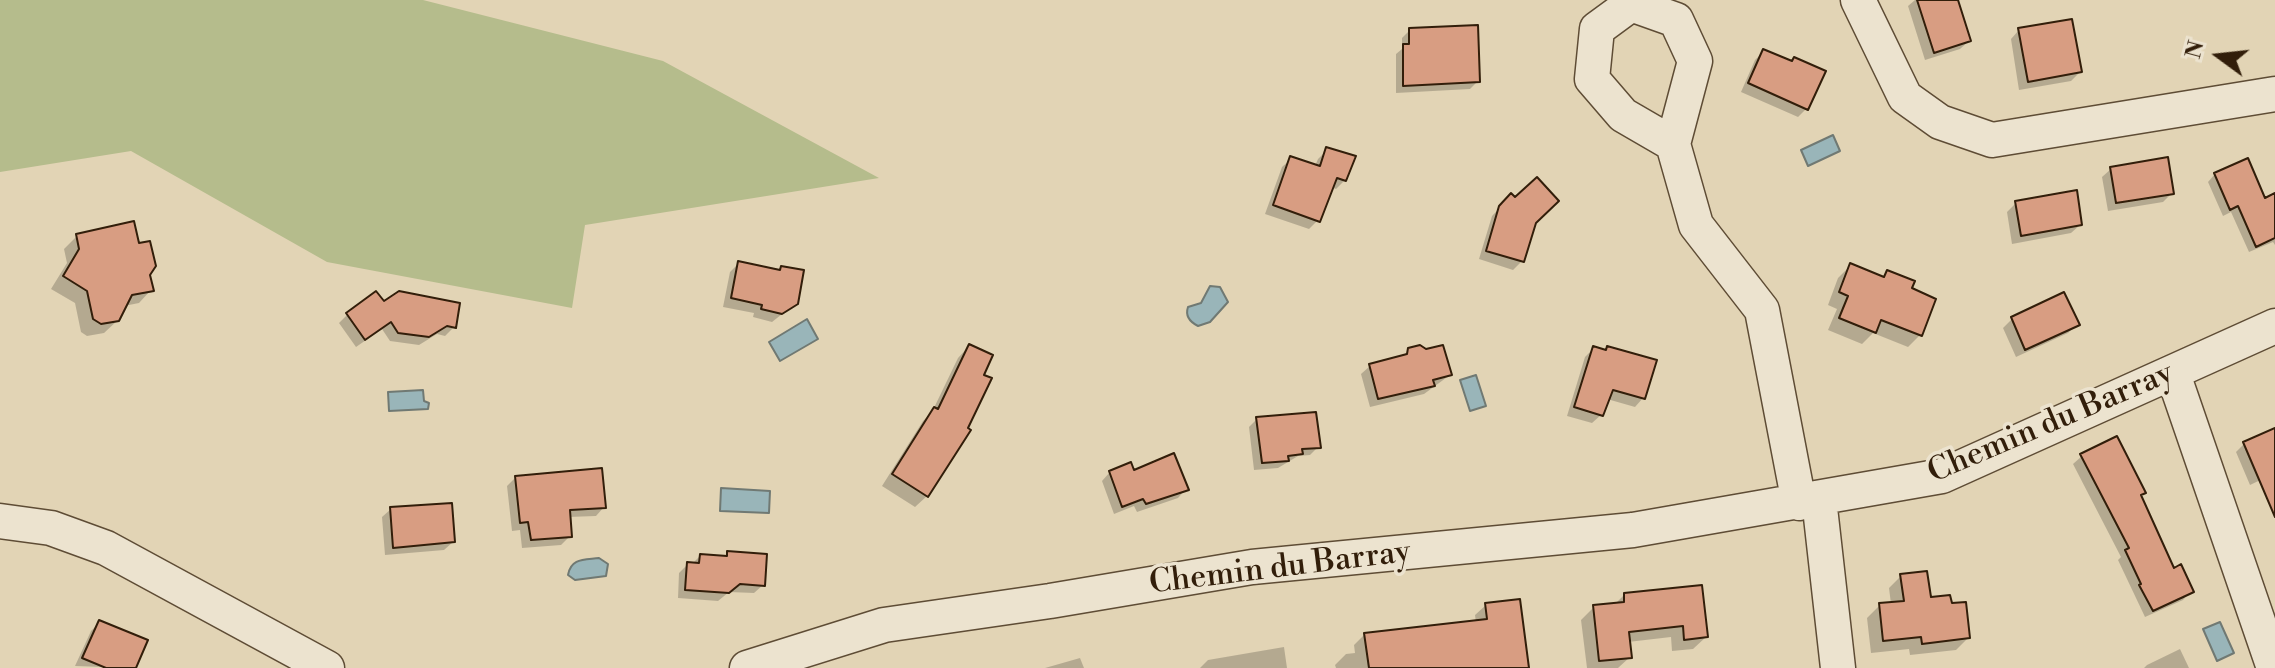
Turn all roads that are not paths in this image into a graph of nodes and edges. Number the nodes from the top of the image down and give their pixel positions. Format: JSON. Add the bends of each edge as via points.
{"nodes":[{"id":1,"x":1858,"y":0,"type":"edge"},
{"id":2,"x":2275,"y":94,"type":"edge"},
{"id":3,"x":1673,"y":144,"type":"dead end"},
{"id":4,"x":2275,"y":326,"type":"edge"},
{"id":5,"x":2173,"y":374,"type":"junction"},
{"id":6,"x":1809,"y":501,"type":"junction"},
{"id":7,"x":0,"y":521,"type":"edge"},
{"id":8,"x":2267,"y":620,"type":"edge"},
{"id":9,"x":327,"y":668,"type":"edge"},
{"id":10,"x":747,"y":668,"type":"edge"},
{"id":11,"x":1838,"y":668,"type":"edge"},
{"id":12,"x":2274,"y":668,"type":"edge"}],
"edges":[{"from":1,"to":2,"type":"street","via":[[1905,97],[1940,122],[1992,140]]},
{"from":3,"to":6,"type":"street","via":[[1696,225],[1762,310]]},
{"from":4,"to":5,"type":"street","name":"Chemin du Barray"},
{"from":5,"to":6,"type":"street","name":"Chemin du Barray","via":[[1942,476]]},
{"from":5,"to":8,"type":"street"},
{"from":6,"to":10,"type":"street","name":"Chemin du Barray","via":[[1633,530],[1252,567],[884,625]]},
{"from":6,"to":11,"type":"street"},
{"from":7,"to":9,"type":"street","via":[[51,528],[106,548]]},
{"from":8,"to":12,"type":"street"}]}
